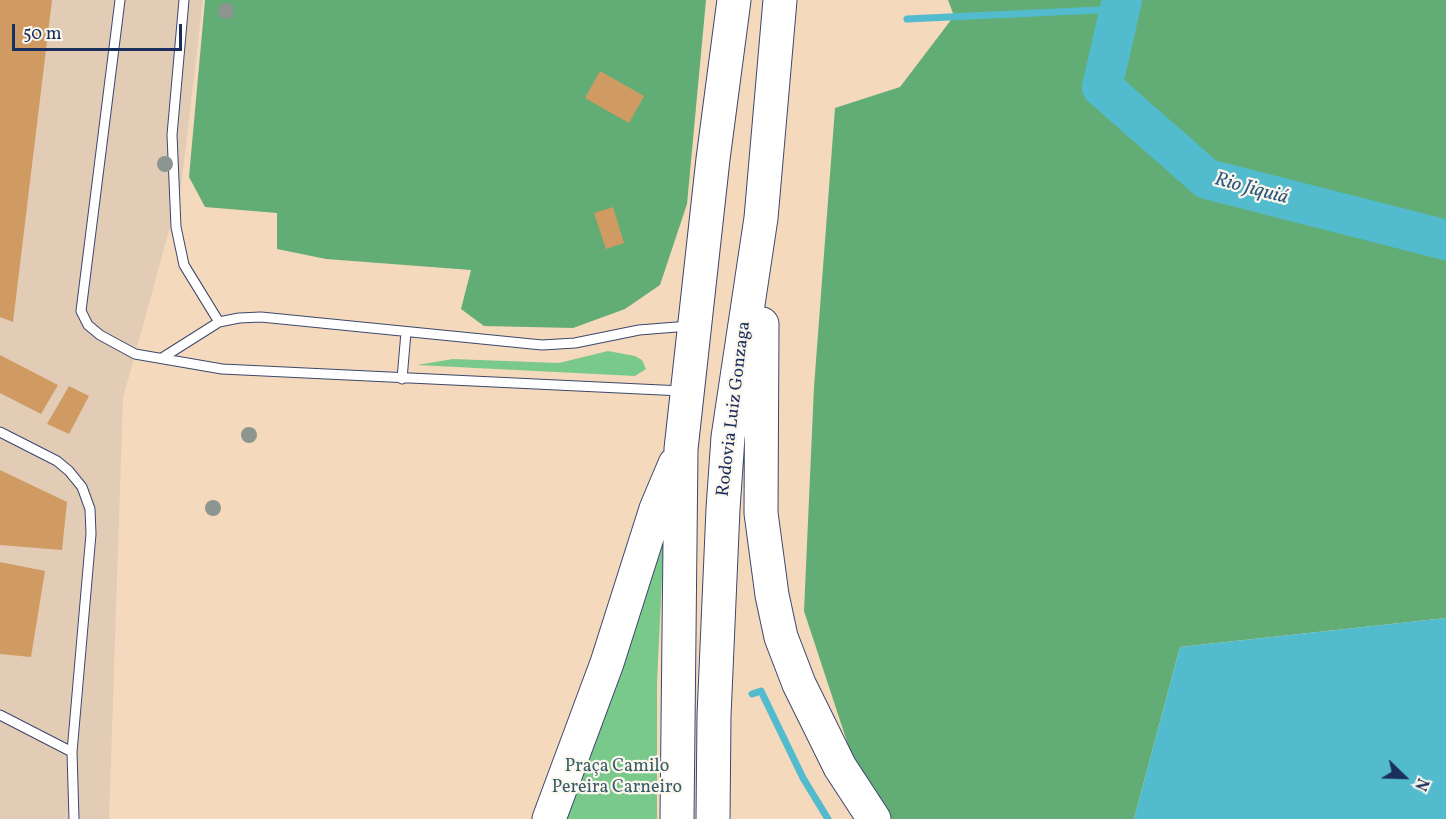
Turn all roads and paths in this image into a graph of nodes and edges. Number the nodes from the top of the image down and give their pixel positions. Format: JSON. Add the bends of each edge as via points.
{"nodes":[{"id":1,"x":120,"y":0,"type":"edge"},
{"id":2,"x":184,"y":0,"type":"edge"},
{"id":3,"x":734,"y":0,"type":"edge"},
{"id":4,"x":780,"y":0,"type":"edge"},
{"id":5,"x":761,"y":218,"type":"junction"},
{"id":6,"x":219,"y":321,"type":"junction"},
{"id":7,"x":695,"y":326,"type":"junction"},
{"id":8,"x":406,"y":332,"type":"junction"},
{"id":9,"x":162,"y":358,"type":"junction"},
{"id":10,"x":402,"y":379,"type":"junction"},
{"id":11,"x":687,"y":392,"type":"junction"},
{"id":12,"x":0,"y":432,"type":"edge"},
{"id":13,"x":681,"y":449,"type":"junction"},
{"id":14,"x":0,"y":715,"type":"edge"},
{"id":15,"x":72,"y":752,"type":"junction"},
{"id":16,"x":74,"y":819,"type":"edge"},
{"id":17,"x":549,"y":819,"type":"edge"},
{"id":18,"x":677,"y":819,"type":"edge"},
{"id":19,"x":713,"y":819,"type":"edge"},
{"id":20,"x":874,"y":819,"type":"edge"}],
"edges":[{"from":1,"to":9,"type":"lane","via":[[81,311],[100,336],[135,354]]},
{"from":2,"to":6,"type":"lane","via":[[172,135],[176,227],[184,265]]},
{"from":3,"to":7,"type":"highway"},
{"from":4,"to":5,"type":"highway","name":"Rodovia Luiz Gonzaga"},
{"from":5,"to":19,"type":"highway","name":"Rodovia Luiz Gonzaga","via":[[728,437]]},
{"from":5,"to":20,"type":"highway","via":[[761,513],[772,595],[781,637],[799,684],[840,767]]},
{"from":6,"to":8,"type":"lane","via":[[261,317]]},
{"from":6,"to":9,"type":"lane"},
{"from":7,"to":8,"type":"lane","via":[[542,345]]},
{"from":7,"to":11,"type":"highway"},
{"from":8,"to":10,"type":"lane"},
{"from":9,"to":10,"type":"lane","via":[[222,369]]},
{"from":10,"to":11,"type":"lane"},
{"from":11,"to":13,"type":"highway"},
{"from":12,"to":15,"type":"lane","via":[[63,466],[82,488],[90,509]]},
{"from":13,"to":17,"type":"highway","via":[[656,509],[607,663]]},
{"from":13,"to":18,"type":"highway"},
{"from":14,"to":15,"type":"lane"},
{"from":15,"to":16,"type":"lane"}]}
